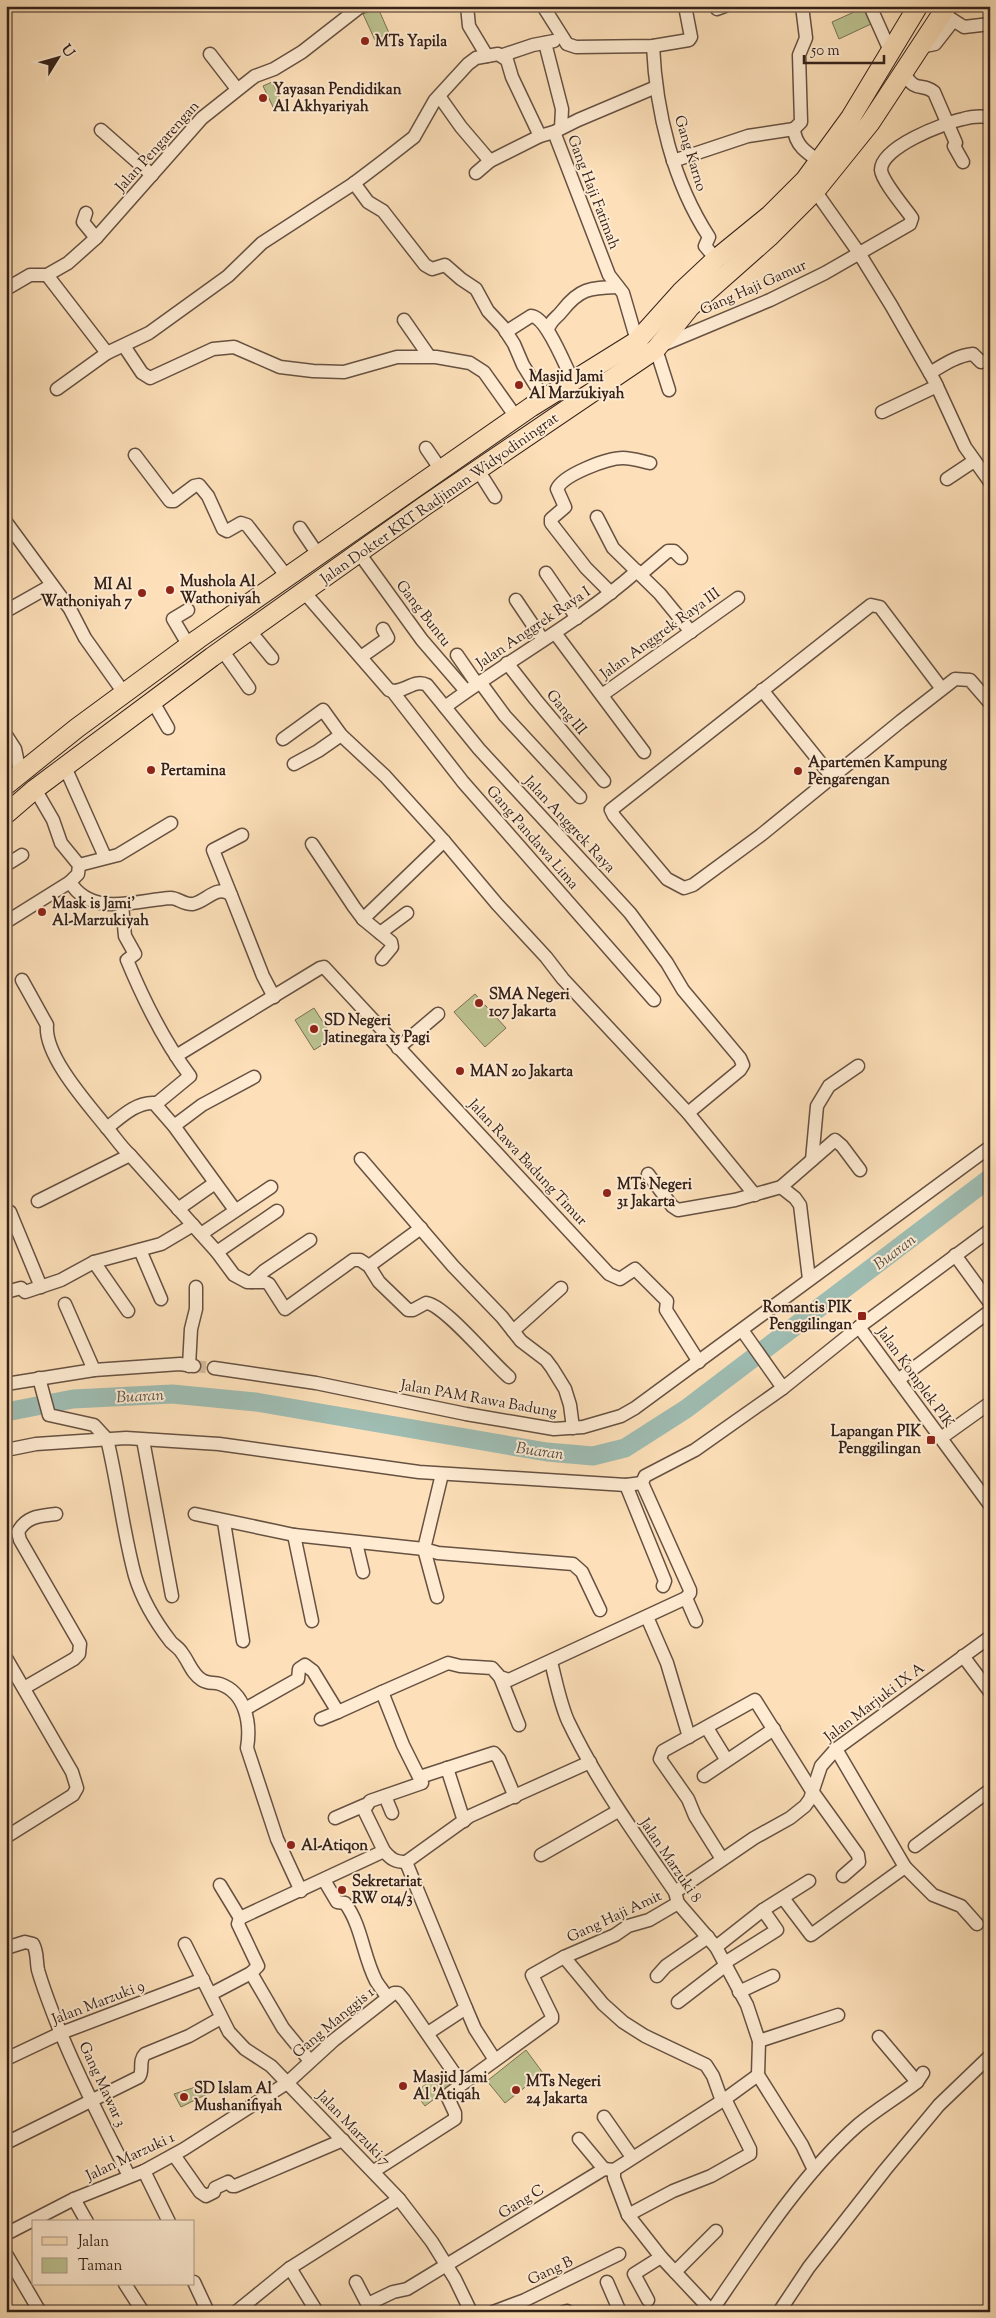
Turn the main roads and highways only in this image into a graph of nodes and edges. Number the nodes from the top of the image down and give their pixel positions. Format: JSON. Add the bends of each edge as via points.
{"nodes":[{"id":1,"x":918,"y":6,"type":"edge"},
{"id":2,"x":947,"y":13,"type":"edge"},
{"id":3,"x":890,"y":53,"type":"junction"},
{"id":4,"x":904,"y":73,"type":"junction"},
{"id":5,"x":811,"y":185,"type":"junction"},
{"id":6,"x":6,"y":785,"type":"edge"},
{"id":7,"x":6,"y":814,"type":"edge"}],
"edges":[{"from":1,"to":3,"type":"main road","name":"Jalan Dokter KRT Radjiman Widyodiningrat"},
{"from":2,"to":4,"type":"main road","name":"Jalan Dokter KRT Radjiman Widyodiningrat"},
{"from":3,"to":4,"type":"main road"},
{"from":3,"to":5,"type":"main road","name":"Jalan Dokter KRT Radjiman Widyodiningrat","via":[[820,161]]},
{"from":4,"to":5,"type":"main road","name":"Jalan Dokter KRT Radjiman Widyodiningrat","via":[[870,122]]},
{"from":5,"to":6,"type":"main road","name":"Jalan Dokter KRT Radjiman Widyodiningrat","via":[[716,259],[668,304],[637,341],[516,418],[188,646]]},
{"from":5,"to":7,"type":"main road","name":"Jalan Dokter KRT Radjiman Widyodiningrat","via":[[769,237],[698,300],[657,348],[222,650]]}]}
